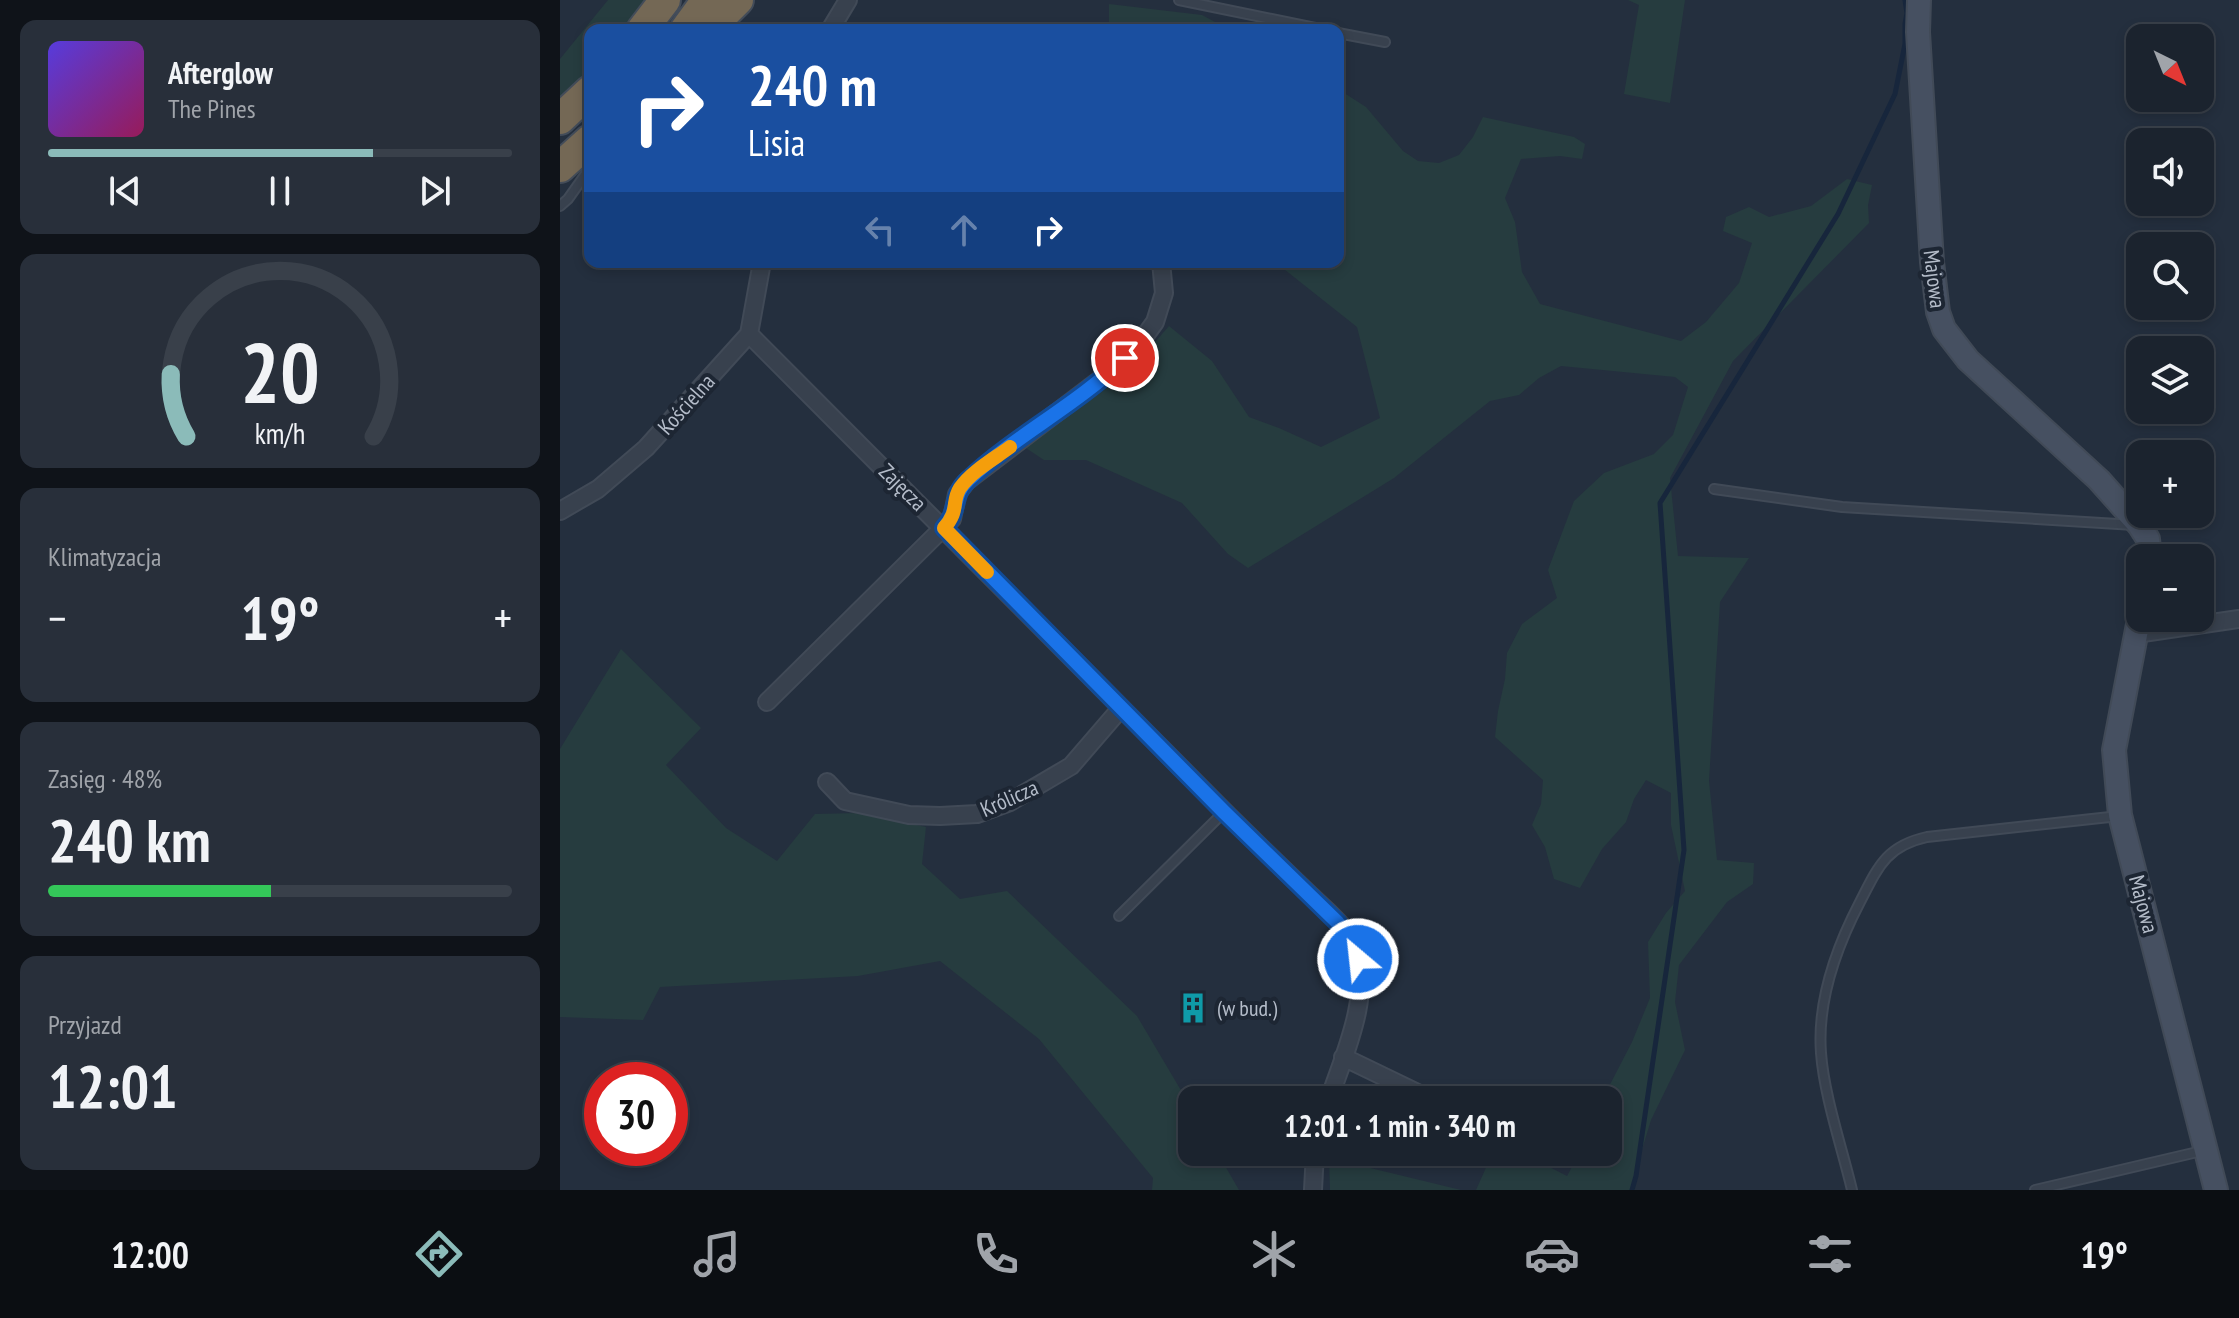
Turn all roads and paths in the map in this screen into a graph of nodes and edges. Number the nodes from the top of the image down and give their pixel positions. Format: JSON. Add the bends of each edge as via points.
{"nodes":[{"id":1,"x":665,"y":0,"type":"edge"},
{"id":2,"x":707,"y":0,"type":"edge"},
{"id":3,"x":738,"y":0,"type":"edge"},
{"id":4,"x":848,"y":0,"type":"edge"},
{"id":5,"x":1179,"y":0,"type":"edge"},
{"id":6,"x":1919,"y":0,"type":"edge"},
{"id":7,"x":647,"y":24,"type":"edge"},
{"id":8,"x":689,"y":24,"type":"edge"},
{"id":9,"x":714,"y":24,"type":"edge"},
{"id":10,"x":834,"y":24,"type":"edge"},
{"id":11,"x":1296,"y":24,"type":"edge"},
{"id":12,"x":1344,"y":34,"type":"edge"},
{"id":13,"x":1385,"y":42,"type":"dead end"},
{"id":14,"x":584,"y":97,"type":"edge"},
{"id":15,"x":560,"y":119,"type":"edge"},
{"id":16,"x":584,"y":145,"type":"edge"},
{"id":17,"x":560,"y":167,"type":"edge"},
{"id":18,"x":584,"y":176,"type":"edge"},
{"id":19,"x":560,"y":206,"type":"edge"},
{"id":20,"x":761,"y":268,"type":"edge"},
{"id":21,"x":1162,"y":268,"type":"edge"},
{"id":22,"x":749,"y":334,"type":"junction"},
{"id":23,"x":1714,"y":489,"type":"dead end"},
{"id":24,"x":2126,"y":510,"type":"edge"},
{"id":25,"x":560,"y":511,"type":"edge"},
{"id":26,"x":2126,"y":524,"type":"edge"},
{"id":27,"x":944,"y":528,"type":"junction"},
{"id":28,"x":2239,"y":619,"type":"edge"},
{"id":29,"x":2214,"y":620,"type":"edge"},
{"id":30,"x":2136,"y":632,"type":"edge"},
{"id":31,"x":767,"y":702,"type":"dead end"},
{"id":32,"x":1121,"y":708,"type":"junction"},
{"id":33,"x":827,"y":782,"type":"dead end"},
{"id":34,"x":1224,"y":812,"type":"junction"},
{"id":35,"x":2120,"y":815,"type":"junction"},
{"id":36,"x":1119,"y":916,"type":"dead end"},
{"id":37,"x":1343,"y":1057,"type":"junction"},
{"id":38,"x":1334,"y":1086,"type":"edge"},
{"id":39,"x":1403,"y":1086,"type":"edge"},
{"id":40,"x":2206,"y":1150,"type":"junction"},
{"id":41,"x":1314,"y":1166,"type":"edge"},
{"id":42,"x":1313,"y":1190,"type":"edge"},
{"id":43,"x":1852,"y":1190,"type":"edge"},
{"id":44,"x":2035,"y":1190,"type":"edge"},
{"id":45,"x":2216,"y":1190,"type":"edge"}],
"edges":[{"from":1,"to":7,"type":"highway"},
{"from":2,"to":8,"type":"highway"},
{"from":3,"to":9,"type":"highway"},
{"from":4,"to":10,"type":"street"},
{"from":5,"to":11,"type":"lane"},
{"from":6,"to":24,"type":"street","name":"Majowa","via":[[1932,262],[1944,329],[1968,360]]},
{"from":12,"to":13,"type":"lane"},
{"from":14,"to":15,"type":"highway"},
{"from":16,"to":17,"type":"highway"},
{"from":18,"to":19,"type":"lane"},
{"from":20,"to":22,"type":"street"},
{"from":21,"to":27,"type":"street","via":[[1164,293],[1155,322],[1139,344],[967,481]]},
{"from":22,"to":25,"type":"street","name":"Kościelna","via":[[627,465],[589,496]]},
{"from":22,"to":27,"type":"street","name":"Zajęcza"},
{"from":23,"to":26,"type":"lane","via":[[1842,507]]},
{"from":27,"to":31,"type":"street"},
{"from":27,"to":32,"type":"street","name":"Zajęcza"},
{"from":28,"to":29,"type":"street"},
{"from":30,"to":35,"type":"street","name":"Majowa","via":[[2114,750]]},
{"from":32,"to":33,"type":"street","name":"Królicza","via":[[1071,766],[1010,802],[977,814],[909,815],[845,801]]},
{"from":32,"to":34,"type":"street","name":"Zajęcza"},
{"from":34,"to":36,"type":"lane"},
{"from":34,"to":37,"type":"street","name":"Zajęcza","via":[[1354,945],[1360,988]]},
{"from":35,"to":40,"type":"street","name":"Majowa"},
{"from":35,"to":43,"type":"lane","via":[[1927,837],[1907,841],[1885,860],[1847,926],[1832,966],[1821,1027],[1821,1054]]},
{"from":37,"to":38,"type":"street","name":"Zajęcza"},
{"from":37,"to":39,"type":"street"},
{"from":40,"to":44,"type":"lane"},
{"from":40,"to":45,"type":"street","name":"Majowa"},
{"from":41,"to":42,"type":"street"}]}
